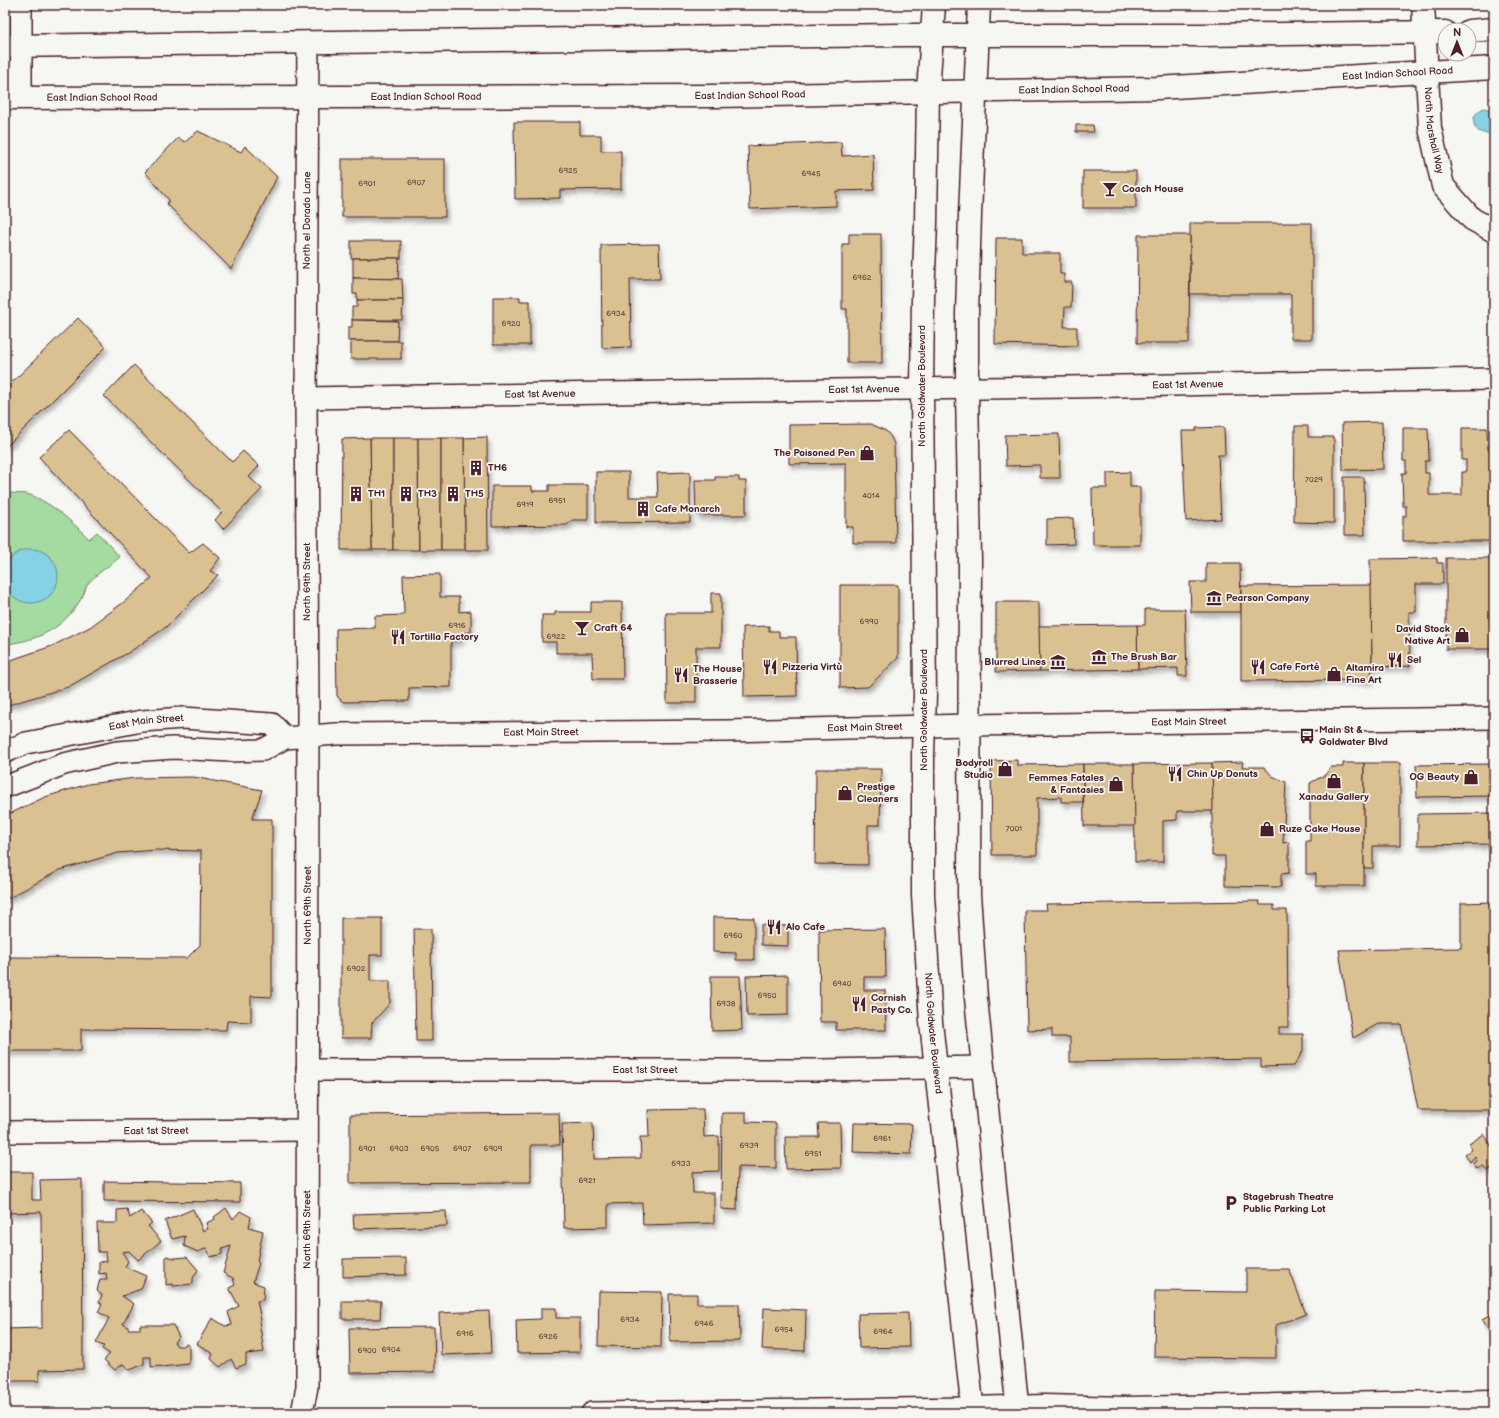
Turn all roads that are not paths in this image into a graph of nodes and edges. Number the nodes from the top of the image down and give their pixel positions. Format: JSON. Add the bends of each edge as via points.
{"nodes":[{"id":1,"x":21,"y":5,"type":"edge"},
{"id":2,"x":934,"y":5,"type":"edge"},
{"id":3,"x":979,"y":5,"type":"edge"},
{"id":4,"x":1423,"y":5,"type":"edge"},
{"id":5,"x":1494,"y":29,"type":"edge"},
{"id":6,"x":1477,"y":30,"type":"edge"},
{"id":7,"x":1435,"y":32,"type":"edge"},
{"id":8,"x":932,"y":35,"type":"junction"},
{"id":9,"x":978,"y":36,"type":"junction"},
{"id":10,"x":308,"y":42,"type":"junction"},
{"id":11,"x":13,"y":46,"type":"edge"},
{"id":12,"x":1494,"y":68,"type":"edge"},
{"id":13,"x":1426,"y":72,"type":"junction"},
{"id":14,"x":976,"y":91,"type":"junction"},
{"id":15,"x":928,"y":92,"type":"junction"},
{"id":16,"x":13,"y":98,"type":"edge"},
{"id":17,"x":308,"y":98,"type":"junction"},
{"id":18,"x":1494,"y":231,"type":"edge"},
{"id":19,"x":1494,"y":379,"type":"edge"},
{"id":20,"x":922,"y":389,"type":"junction"},
{"id":21,"x":967,"y":389,"type":"junction"},
{"id":22,"x":306,"y":398,"type":"junction"},
{"id":23,"x":1494,"y":718,"type":"edge"},
{"id":24,"x":969,"y":725,"type":"junction"},
{"id":25,"x":925,"y":726,"type":"junction"},
{"id":26,"x":308,"y":736,"type":"junction"},
{"id":27,"x":285,"y":738,"type":"junction"},
{"id":28,"x":5,"y":752,"type":"edge"},
{"id":29,"x":5,"y":786,"type":"edge"},
{"id":30,"x":982,"y":1067,"type":"junction"},
{"id":31,"x":936,"y":1068,"type":"junction"},
{"id":32,"x":307,"y":1070,"type":"junction"},
{"id":33,"x":307,"y":1130,"type":"junction"},
{"id":34,"x":5,"y":1132,"type":"edge"},
{"id":35,"x":1494,"y":1401,"type":"edge"},
{"id":36,"x":1017,"y":1410,"type":"edge"},
{"id":37,"x":972,"y":1411,"type":"edge"},
{"id":38,"x":302,"y":1413,"type":"edge"},
{"id":39,"x":592,"y":1413,"type":"edge"}],
"edges":[{"from":1,"to":11,"type":"street"},
{"from":2,"to":8,"type":"main road","name":"North Goldwater Boulevard"},
{"from":3,"to":9,"type":"main road"},
{"from":4,"to":7,"type":"main road","name":"North Marshall Way"},
{"from":5,"to":6,"type":"main road"},
{"from":7,"to":9,"type":"main road"},
{"from":7,"to":13,"type":"main road","name":"North Marshall Way"},
{"from":8,"to":9,"type":"main road"},
{"from":8,"to":10,"type":"main road"},
{"from":8,"to":15,"type":"main road","name":"North Goldwater Boulevard"},
{"from":9,"to":14,"type":"main road"},
{"from":10,"to":11,"type":"main road"},
{"from":10,"to":17,"type":"street","name":"North el Dorado Lane"},
{"from":11,"to":16,"type":"street"},
{"from":12,"to":13,"type":"main road","name":"East Indian School Road"},
{"from":13,"to":14,"type":"main road","name":"East Indian School Road","via":[[1171,88]]},
{"from":13,"to":18,"type":"main road","name":"North Marshall Way","via":[[1430,128],[1443,186],[1472,219]]},
{"from":14,"to":15,"type":"main road","name":"East Indian School Road"},
{"from":14,"to":21,"type":"main road","via":[[969,239]]},
{"from":15,"to":17,"type":"main road","name":"East Indian School Road"},
{"from":15,"to":20,"type":"main road","name":"North Goldwater Boulevard"},
{"from":16,"to":17,"type":"main road","name":"East Indian School Road"},
{"from":17,"to":22,"type":"street","name":"North el Dorado Lane"},
{"from":19,"to":21,"type":"street","name":"East 1st Avenue"},
{"from":20,"to":21,"type":"street","name":"East 1st Avenue"},
{"from":20,"to":22,"type":"street","name":"East 1st Avenue"},
{"from":20,"to":25,"type":"main road","name":"North Goldwater Boulevard"},
{"from":21,"to":24,"type":"main road"},
{"from":22,"to":26,"type":"street","name":"North 69th Street"},
{"from":23,"to":24,"type":"street","name":"East Main Street"},
{"from":24,"to":25,"type":"street","name":"East Main Street"},
{"from":24,"to":30,"type":"main road","via":[[969,894]]},
{"from":25,"to":26,"type":"street","name":"East Main Street"},
{"from":25,"to":31,"type":"main road","name":"North Goldwater Boulevard","via":[[923,895]]},
{"from":26,"to":27,"type":"street","name":"East Main Street"},
{"from":26,"to":32,"type":"street","name":"North 69th Street"},
{"from":27,"to":28,"type":"street","name":"East Main Street","via":[[272,724],[184,718],[142,721],[26,743]]},
{"from":27,"to":29,"type":"street","name":"East Main Street","via":[[263,750],[173,748],[117,752],[64,764]]},
{"from":30,"to":31,"type":"street","name":"East 1st Street"},
{"from":30,"to":36,"type":"main road"},
{"from":31,"to":32,"type":"street","name":"East 1st Street"},
{"from":31,"to":37,"type":"main road","name":"North Goldwater Boulevard"},
{"from":32,"to":33,"type":"street","name":"North 69th Street"},
{"from":33,"to":34,"type":"street","name":"East 1st Street"},
{"from":33,"to":38,"type":"street","name":"North 69th Street","via":[[307,1387]]},
{"from":35,"to":36,"type":"main road","via":[[1135,1408],[1044,1406]]},
{"from":36,"to":37,"type":"main road"},
{"from":37,"to":39,"type":"street"}]}
